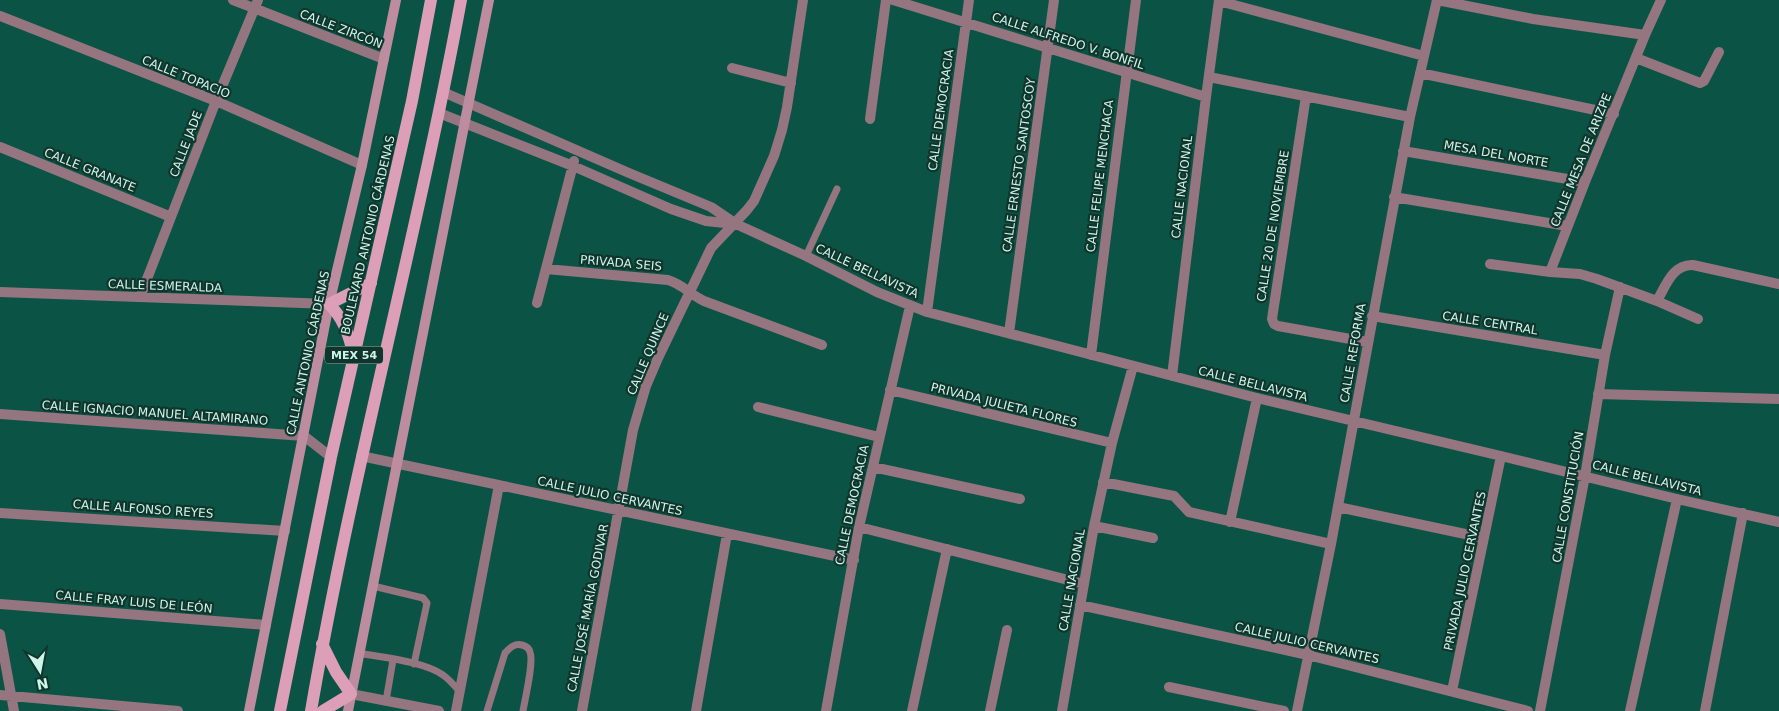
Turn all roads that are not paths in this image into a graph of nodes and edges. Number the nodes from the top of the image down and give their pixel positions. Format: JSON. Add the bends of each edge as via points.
{"nodes":[{"id":1,"x":233,"y":0,"type":"edge"},
{"id":2,"x":396,"y":0,"type":"edge"},
{"id":3,"x":431,"y":0,"type":"edge"},
{"id":4,"x":461,"y":0,"type":"edge"},
{"id":5,"x":489,"y":0,"type":"edge"},
{"id":6,"x":802,"y":0,"type":"edge"},
{"id":7,"x":886,"y":0,"type":"edge"},
{"id":8,"x":893,"y":0,"type":"edge"},
{"id":9,"x":969,"y":0,"type":"edge"},
{"id":10,"x":1054,"y":0,"type":"edge"},
{"id":11,"x":1136,"y":0,"type":"edge"},
{"id":12,"x":1219,"y":0,"type":"edge"},
{"id":13,"x":1437,"y":0,"type":"edge"},
{"id":14,"x":1661,"y":0,"type":"edge"},
{"id":15,"x":257,"y":4,"type":"edge"},
{"id":16,"x":0,"y":16,"type":"edge"},
{"id":17,"x":966,"y":22,"type":"junction"},
{"id":18,"x":1644,"y":35,"type":"junction"},
{"id":19,"x":1048,"y":47,"type":"junction"},
{"id":20,"x":1719,"y":52,"type":"dead end"},
{"id":21,"x":1424,"y":56,"type":"junction"},
{"id":22,"x":1636,"y":58,"type":"junction"},
{"id":23,"x":384,"y":59,"type":"junction"},
{"id":24,"x":732,"y":68,"type":"dead end"},
{"id":25,"x":1126,"y":72,"type":"junction"},
{"id":26,"x":1420,"y":73,"type":"junction"},
{"id":27,"x":1209,"y":77,"type":"junction"},
{"id":28,"x":791,"y":83,"type":"junction"},
{"id":29,"x":443,"y":92,"type":"junction"},
{"id":30,"x":1306,"y":96,"type":"junction"},
{"id":31,"x":1206,"y":97,"type":"junction"},
{"id":32,"x":216,"y":102,"type":"junction"},
{"id":33,"x":469,"y":104,"type":"junction"},
{"id":34,"x":439,"y":113,"type":"junction"},
{"id":35,"x":1614,"y":114,"type":"junction"},
{"id":36,"x":1410,"y":117,"type":"junction"},
{"id":37,"x":870,"y":119,"type":"dead end"},
{"id":38,"x":466,"y":124,"type":"junction"},
{"id":39,"x":0,"y":147,"type":"edge"},
{"id":40,"x":577,"y":151,"type":"junction"},
{"id":41,"x":1403,"y":152,"type":"junction"},
{"id":42,"x":362,"y":165,"type":"junction"},
{"id":43,"x":573,"y":166,"type":"junction"},
{"id":44,"x":1585,"y":182,"type":"junction"},
{"id":45,"x":837,"y":189,"type":"dead end"},
{"id":46,"x":1394,"y":197,"type":"junction"},
{"id":47,"x":171,"y":217,"type":"junction"},
{"id":48,"x":736,"y":224,"type":"junction"},
{"id":49,"x":1567,"y":226,"type":"junction"},
{"id":50,"x":806,"y":256,"type":"junction"},
{"id":51,"x":1490,"y":264,"type":"dead end"},
{"id":52,"x":546,"y":269,"type":"junction"},
{"id":53,"x":1550,"y":272,"type":"junction"},
{"id":54,"x":371,"y":283,"type":"junction"},
{"id":55,"x":1779,"y":284,"type":"edge"},
{"id":56,"x":1620,"y":287,"type":"junction"},
{"id":57,"x":0,"y":292,"type":"edge"},
{"id":58,"x":690,"y":292,"type":"junction"},
{"id":59,"x":140,"y":297,"type":"junction"},
{"id":60,"x":1657,"y":301,"type":"junction"},
{"id":61,"x":537,"y":302,"type":"dead end"},
{"id":62,"x":329,"y":304,"type":"junction"},
{"id":63,"x":910,"y":306,"type":"junction"},
{"id":64,"x":927,"y":312,"type":"junction"},
{"id":65,"x":1372,"y":316,"type":"junction"},
{"id":66,"x":1698,"y":319,"type":"dead end"},
{"id":67,"x":1009,"y":333,"type":"junction"},
{"id":68,"x":1368,"y":342,"type":"junction"},
{"id":69,"x":822,"y":345,"type":"dead end"},
{"id":70,"x":1091,"y":355,"type":"junction"},
{"id":71,"x":1604,"y":355,"type":"junction"},
{"id":72,"x":354,"y":357,"type":"junction"},
{"id":73,"x":1133,"y":366,"type":"junction"},
{"id":74,"x":1172,"y":376,"type":"junction"},
{"id":75,"x":890,"y":390,"type":"junction"},
{"id":76,"x":1598,"y":394,"type":"junction"},
{"id":77,"x":1257,"y":398,"type":"junction"},
{"id":78,"x":1779,"y":399,"type":"edge"},
{"id":79,"x":758,"y":407,"type":"dead end"},
{"id":80,"x":0,"y":414,"type":"edge"},
{"id":81,"x":1353,"y":421,"type":"junction"},
{"id":82,"x":304,"y":436,"type":"junction"},
{"id":83,"x":879,"y":437,"type":"junction"},
{"id":84,"x":1112,"y":444,"type":"junction"},
{"id":85,"x":361,"y":456,"type":"junction"},
{"id":86,"x":1501,"y":456,"type":"junction"},
{"id":87,"x":331,"y":457,"type":"junction"},
{"id":88,"x":397,"y":464,"type":"junction"},
{"id":89,"x":873,"y":467,"type":"junction"},
{"id":90,"x":1585,"y":476,"type":"junction"},
{"id":91,"x":1103,"y":482,"type":"junction"},
{"id":92,"x":499,"y":485,"type":"junction"},
{"id":93,"x":1020,"y":499,"type":"dead end"},
{"id":94,"x":1677,"y":499,"type":"junction"},
{"id":95,"x":1338,"y":507,"type":"junction"},
{"id":96,"x":619,"y":510,"type":"junction"},
{"id":97,"x":0,"y":513,"type":"edge"},
{"id":98,"x":1743,"y":513,"type":"junction"},
{"id":99,"x":1230,"y":522,"type":"junction"},
{"id":100,"x":1779,"y":522,"type":"edge"},
{"id":101,"x":1094,"y":526,"type":"junction"},
{"id":102,"x":859,"y":527,"type":"junction"},
{"id":103,"x":285,"y":531,"type":"junction"},
{"id":104,"x":726,"y":534,"type":"junction"},
{"id":105,"x":1152,"y":538,"type":"dead end"},
{"id":106,"x":1484,"y":538,"type":"junction"},
{"id":107,"x":1331,"y":544,"type":"junction"},
{"id":108,"x":946,"y":549,"type":"junction"},
{"id":109,"x":854,"y":560,"type":"junction"},
{"id":110,"x":1084,"y":584,"type":"junction"},
{"id":111,"x":373,"y":586,"type":"junction"},
{"id":112,"x":0,"y":604,"type":"edge"},
{"id":113,"x":1080,"y":605,"type":"junction"},
{"id":114,"x":266,"y":625,"type":"junction"},
{"id":115,"x":1006,"y":630,"type":"dead end"},
{"id":116,"x":0,"y":634,"type":"edge"},
{"id":117,"x":322,"y":644,"type":"junction"},
{"id":118,"x":359,"y":653,"type":"junction"},
{"id":119,"x":1308,"y":655,"type":"junction"},
{"id":120,"x":392,"y":660,"type":"junction"},
{"id":121,"x":414,"y":664,"type":"junction"},
{"id":122,"x":1169,"y":687,"type":"dead end"},
{"id":123,"x":1452,"y":691,"type":"junction"},
{"id":124,"x":460,"y":692,"type":"junction"},
{"id":125,"x":351,"y":694,"type":"junction"},
{"id":126,"x":5,"y":695,"type":"edge"},
{"id":127,"x":386,"y":701,"type":"junction"},
{"id":128,"x":14,"y":711,"type":"edge"},
{"id":129,"x":178,"y":711,"type":"edge"},
{"id":130,"x":249,"y":711,"type":"edge"},
{"id":131,"x":280,"y":711,"type":"edge"},
{"id":132,"x":310,"y":711,"type":"edge"},
{"id":133,"x":323,"y":711,"type":"edge"},
{"id":134,"x":348,"y":711,"type":"edge"},
{"id":135,"x":439,"y":711,"type":"edge"},
{"id":136,"x":456,"y":711,"type":"edge"},
{"id":137,"x":487,"y":711,"type":"edge"},
{"id":138,"x":523,"y":711,"type":"edge"},
{"id":139,"x":582,"y":711,"type":"edge"},
{"id":140,"x":696,"y":711,"type":"edge"},
{"id":141,"x":826,"y":711,"type":"edge"},
{"id":142,"x":912,"y":711,"type":"edge"},
{"id":143,"x":990,"y":711,"type":"edge"},
{"id":144,"x":1062,"y":711,"type":"edge"},
{"id":145,"x":1284,"y":711,"type":"edge"},
{"id":146,"x":1297,"y":711,"type":"edge"},
{"id":147,"x":1528,"y":711,"type":"edge"},
{"id":148,"x":1540,"y":711,"type":"edge"},
{"id":149,"x":1630,"y":711,"type":"edge"},
{"id":150,"x":1705,"y":711,"type":"edge"}],
"edges":[{"from":1,"to":15,"type":"street","name":"CALLE ZIRCÓN"},
{"from":2,"to":23,"type":"street","name":"CALLE ANTONIO CÁRDENAS"},
{"from":3,"to":54,"type":"main road","name":"BOULEVARD ANTONIO CÁRDENAS","number":"MEX 54"},
{"from":4,"to":29,"type":"main road","number":"MEX 54"},
{"from":5,"to":33,"type":"street"},
{"from":6,"to":28,"type":"street","name":"CALLE QUINCE"},
{"from":7,"to":37,"type":"street"},
{"from":8,"to":17,"type":"street","name":"CALLE ALFREDO V. BONFIL"},
{"from":9,"to":17,"type":"street","name":"CALLE DEMOCRACIA"},
{"from":10,"to":19,"type":"street","name":"CALLE ERNESTO SANTOSCOY"},
{"from":11,"to":25,"type":"street","name":"CALLE FELIPE MENCHACA"},
{"from":12,"to":21,"type":"street"},
{"from":12,"to":27,"type":"street","name":"CALLE NACIONAL"},
{"from":13,"to":18,"type":"street","via":[[1534,19]]},
{"from":13,"to":21,"type":"street","name":"CALLE REFORMA"},
{"from":14,"to":18,"type":"street","name":"CALLE MESA DE ARIZPE"},
{"from":15,"to":23,"type":"street","name":"CALLE ZIRCÓN"},
{"from":15,"to":32,"type":"street","name":"CALLE JADE"},
{"from":16,"to":32,"type":"street","name":"CALLE TOPACIO"},
{"from":17,"to":19,"type":"street","name":"CALLE ALFREDO V. BONFIL"},
{"from":17,"to":64,"type":"street","name":"CALLE DEMOCRACIA"},
{"from":18,"to":22,"type":"street","name":"CALLE MESA DE ARIZPE"},
{"from":19,"to":25,"type":"street","name":"CALLE ALFREDO V. BONFIL"},
{"from":19,"to":67,"type":"street","name":"CALLE ERNESTO SANTOSCOY"},
{"from":20,"to":22,"type":"street","via":[[1700,83]]},
{"from":21,"to":26,"type":"street","name":"CALLE REFORMA"},
{"from":22,"to":35,"type":"street","name":"CALLE MESA DE ARIZPE"},
{"from":23,"to":42,"type":"street","name":"CALLE ANTONIO CÁRDENAS"},
{"from":24,"to":28,"type":"street"},
{"from":25,"to":31,"type":"street","name":"CALLE ALFREDO V. BONFIL"},
{"from":25,"to":70,"type":"street","name":"CALLE FELIPE MENCHACA"},
{"from":26,"to":35,"type":"street"},
{"from":26,"to":36,"type":"street","name":"CALLE REFORMA"},
{"from":27,"to":30,"type":"street"},
{"from":27,"to":31,"type":"street","name":"CALLE NACIONAL"},
{"from":28,"to":48,"type":"street","name":"CALLE QUINCE","via":[[774,156],[754,200]]},
{"from":29,"to":33,"type":"street","name":"CALLE BELLAVISTA"},
{"from":29,"to":34,"type":"main road","number":"MEX 54"},
{"from":30,"to":36,"type":"street"},
{"from":30,"to":68,"type":"street","name":"CALLE 20 DE NOVIEMBRE","via":[[1272,319],[1278,326]]},
{"from":31,"to":74,"type":"street","name":"CALLE NACIONAL"},
{"from":32,"to":42,"type":"street","name":"CALLE TOPACIO"},
{"from":32,"to":47,"type":"street","name":"CALLE JADE"},
{"from":33,"to":38,"type":"street"},
{"from":33,"to":40,"type":"street","name":"CALLE BELLAVISTA"},
{"from":34,"to":38,"type":"street","name":"CALLE BELLAVISTA"},
{"from":34,"to":85,"type":"main road","number":"MEX 54"},
{"from":35,"to":44,"type":"street","name":"CALLE MESA DE ARIZPE"},
{"from":36,"to":41,"type":"street","name":"CALLE REFORMA"},
{"from":38,"to":43,"type":"street","name":"CALLE BELLAVISTA"},
{"from":38,"to":88,"type":"street"},
{"from":39,"to":47,"type":"street","name":"CALLE GRANATE"},
{"from":40,"to":43,"type":"street"},
{"from":40,"to":48,"type":"street","name":"CALLE BELLAVISTA","via":[[711,208]]},
{"from":41,"to":44,"type":"street","name":"MESA DEL NORTE"},
{"from":41,"to":46,"type":"street","name":"CALLE REFORMA"},
{"from":42,"to":62,"type":"street","name":"CALLE ANTONIO CÁRDENAS"},
{"from":43,"to":48,"type":"street","name":"CALLE BELLAVISTA","via":[[672,209],[706,221]]},
{"from":43,"to":52,"type":"street"},
{"from":44,"to":49,"type":"street","name":"CALLE MESA DE ARIZPE"},
{"from":45,"to":50,"type":"lane"},
{"from":46,"to":49,"type":"street"},
{"from":46,"to":65,"type":"street","name":"CALLE REFORMA"},
{"from":47,"to":59,"type":"street","name":"CALLE JADE"},
{"from":48,"to":50,"type":"street","name":"CALLE BELLAVISTA"},
{"from":48,"to":58,"type":"street","name":"CALLE QUINCE","via":[[711,248]]},
{"from":49,"to":53,"type":"street","name":"CALLE MESA DE ARIZPE"},
{"from":50,"to":63,"type":"street","name":"CALLE BELLAVISTA"},
{"from":51,"to":53,"type":"street"},
{"from":52,"to":58,"type":"street","name":"PRIVADA SEIS","via":[[668,280],[677,282]]},
{"from":52,"to":61,"type":"street"},
{"from":53,"to":56,"type":"street","via":[[1580,274]]},
{"from":54,"to":62,"type":"main road"},
{"from":54,"to":72,"type":"main road","name":"BOULEVARD ANTONIO CÁRDENAS","number":"MEX 54"},
{"from":55,"to":60,"type":"street","via":[[1682,265],[1675,270]]},
{"from":56,"to":60,"type":"street"},
{"from":56,"to":71,"type":"street","name":"CALLE CONSTITUCIÓN"},
{"from":57,"to":59,"type":"street","name":"CALLE ESMERALDA"},
{"from":58,"to":69,"type":"street","name":"PRIVADA SEIS","via":[[704,301]]},
{"from":58,"to":96,"type":"street","name":"CALLE QUINCE","via":[[639,407]]},
{"from":59,"to":62,"type":"street","name":"CALLE ESMERALDA"},
{"from":60,"to":66,"type":"street"},
{"from":62,"to":72,"type":"main road","via":[[343,323]]},
{"from":62,"to":82,"type":"street","name":"CALLE ANTONIO CÁRDENAS"},
{"from":63,"to":64,"type":"street","name":"CALLE BELLAVISTA"},
{"from":63,"to":75,"type":"street","name":"CALLE DEMOCRACIA"},
{"from":64,"to":67,"type":"street","name":"CALLE BELLAVISTA"},
{"from":65,"to":68,"type":"street","name":"CALLE REFORMA"},
{"from":65,"to":71,"type":"street","name":"CALLE CENTRAL"},
{"from":67,"to":70,"type":"street","name":"CALLE BELLAVISTA"},
{"from":68,"to":81,"type":"street","name":"CALLE REFORMA"},
{"from":70,"to":73,"type":"street","name":"CALLE BELLAVISTA"},
{"from":71,"to":76,"type":"street","name":"CALLE CONSTITUCIÓN"},
{"from":72,"to":87,"type":"main road","name":"BOULEVARD ANTONIO CÁRDENAS","number":"MEX 54"},
{"from":73,"to":74,"type":"street","name":"CALLE BELLAVISTA"},
{"from":73,"to":84,"type":"street","name":"CALLE NACIONAL"},
{"from":74,"to":77,"type":"street","name":"CALLE BELLAVISTA"},
{"from":75,"to":83,"type":"street","name":"CALLE DEMOCRACIA"},
{"from":75,"to":84,"type":"street","name":"PRIVADA JULIETA FLORES"},
{"from":76,"to":78,"type":"street"},
{"from":76,"to":90,"type":"street","name":"CALLE CONSTITUCIÓN"},
{"from":77,"to":81,"type":"street","name":"CALLE BELLAVISTA"},
{"from":77,"to":99,"type":"street"},
{"from":79,"to":83,"type":"street"},
{"from":80,"to":82,"type":"street","name":"CALLE IGNACIO MANUEL ALTAMIRANO"},
{"from":81,"to":86,"type":"street","name":"CALLE BELLAVISTA"},
{"from":81,"to":95,"type":"street","name":"CALLE REFORMA"},
{"from":82,"to":87,"type":"street"},
{"from":82,"to":103,"type":"street","name":"CALLE ANTONIO CÁRDENAS"},
{"from":83,"to":89,"type":"street","name":"CALLE DEMOCRACIA"},
{"from":84,"to":91,"type":"street","name":"CALLE NACIONAL"},
{"from":85,"to":88,"type":"street","name":"CALLE JULIO CERVANTES"},
{"from":85,"to":117,"type":"main road","number":"MEX 54"},
{"from":86,"to":90,"type":"street","name":"CALLE BELLAVISTA"},
{"from":86,"to":106,"type":"street","name":"PRIVADA JULIO CERVANTES"},
{"from":87,"to":131,"type":"main road","name":"BOULEVARD ANTONIO CÁRDENAS","number":"MEX 54"},
{"from":88,"to":92,"type":"street","name":"CALLE JULIO CERVANTES"},
{"from":88,"to":111,"type":"street"},
{"from":89,"to":93,"type":"street"},
{"from":89,"to":102,"type":"street","name":"CALLE DEMOCRACIA"},
{"from":90,"to":94,"type":"street","name":"CALLE BELLAVISTA"},
{"from":90,"to":148,"type":"street","name":"CALLE CONSTITUCIÓN"},
{"from":91,"to":99,"type":"street","via":[[1174,496],[1189,512]]},
{"from":91,"to":101,"type":"street","name":"CALLE NACIONAL"},
{"from":92,"to":96,"type":"street","name":"CALLE JULIO CERVANTES"},
{"from":92,"to":124,"type":"street"},
{"from":94,"to":98,"type":"street","name":"CALLE BELLAVISTA"},
{"from":94,"to":149,"type":"street"},
{"from":95,"to":106,"type":"street"},
{"from":95,"to":107,"type":"street","name":"CALLE REFORMA"},
{"from":96,"to":104,"type":"street","name":"CALLE JULIO CERVANTES"},
{"from":96,"to":139,"type":"street","name":"CALLE JOSÉ MARÍA GODIVAR"},
{"from":97,"to":103,"type":"street","name":"CALLE ALFONSO REYES"},
{"from":98,"to":100,"type":"street","name":"CALLE BELLAVISTA"},
{"from":98,"to":150,"type":"street"},
{"from":99,"to":107,"type":"street"},
{"from":101,"to":105,"type":"street"},
{"from":101,"to":110,"type":"street","name":"CALLE NACIONAL"},
{"from":102,"to":108,"type":"street"},
{"from":102,"to":109,"type":"street","name":"CALLE DEMOCRACIA"},
{"from":103,"to":114,"type":"street","name":"CALLE ANTONIO CÁRDENAS"},
{"from":104,"to":109,"type":"street","name":"CALLE JULIO CERVANTES"},
{"from":104,"to":140,"type":"street"},
{"from":106,"to":123,"type":"street","name":"PRIVADA JULIO CERVANTES"},
{"from":107,"to":119,"type":"street","name":"CALLE REFORMA"},
{"from":108,"to":110,"type":"street"},
{"from":108,"to":142,"type":"street"},
{"from":109,"to":141,"type":"street","name":"CALLE DEMOCRACIA"},
{"from":110,"to":113,"type":"street","name":"CALLE NACIONAL"},
{"from":111,"to":118,"type":"street"},
{"from":111,"to":121,"type":"lane","via":[[423,598],[427,603]]},
{"from":112,"to":114,"type":"street","name":"CALLE FRAY LUIS DE LEÓN"},
{"from":113,"to":119,"type":"street","name":"CALLE JULIO CERVANTES"},
{"from":113,"to":144,"type":"street","name":"CALLE NACIONAL"},
{"from":114,"to":130,"type":"street","name":"CALLE ANTONIO CÁRDENAS"},
{"from":115,"to":143,"type":"street"},
{"from":116,"to":126,"type":"street"},
{"from":117,"to":125,"type":"main road"},
{"from":117,"to":132,"type":"main road","number":"MEX 54"},
{"from":118,"to":120,"type":"lane"},
{"from":118,"to":125,"type":"street"},
{"from":119,"to":123,"type":"street","name":"CALLE JULIO CERVANTES"},
{"from":119,"to":146,"type":"street","name":"CALLE REFORMA"},
{"from":120,"to":121,"type":"lane"},
{"from":120,"to":127,"type":"lane"},
{"from":121,"to":124,"type":"lane","via":[[444,676]]},
{"from":122,"to":145,"type":"street"},
{"from":123,"to":147,"type":"street","name":"CALLE JULIO CERVANTES"},
{"from":124,"to":136,"type":"street"},
{"from":125,"to":127,"type":"street"},
{"from":125,"to":133,"type":"main road"},
{"from":125,"to":134,"type":"street"},
{"from":126,"to":128,"type":"street"},
{"from":126,"to":129,"type":"street"},
{"from":127,"to":135,"type":"street"},
{"from":137,"to":138,"type":"lane","via":[[506,653],[517,644],[529,650],[532,659]]}]}
